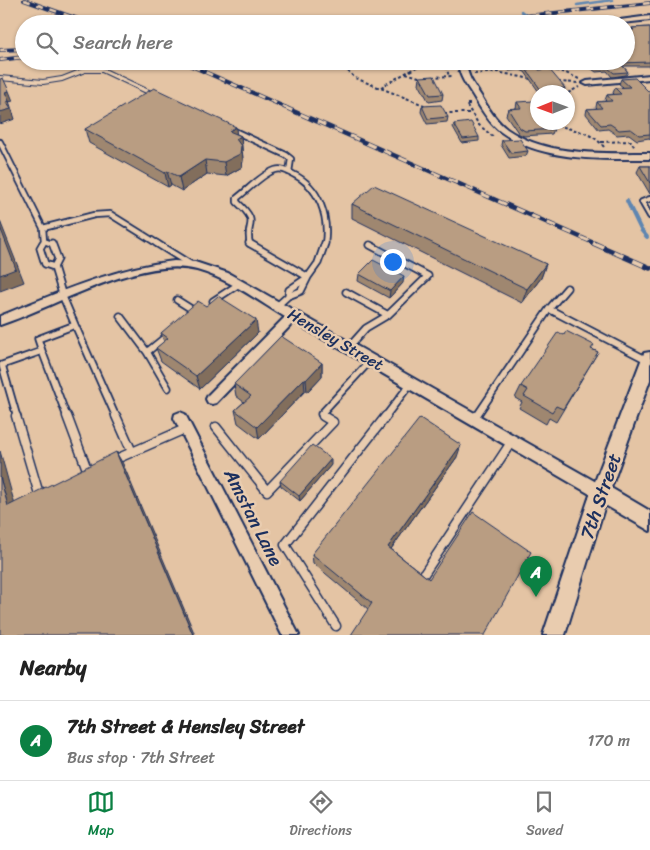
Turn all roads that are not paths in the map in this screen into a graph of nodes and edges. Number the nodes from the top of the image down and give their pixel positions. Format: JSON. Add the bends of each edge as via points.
{"nodes":[{"id":1,"x":650,"y":18,"type":"edge"},
{"id":2,"x":635,"y":20,"type":"edge"},
{"id":3,"x":463,"y":70,"type":"edge"},
{"id":4,"x":650,"y":77,"type":"edge"},
{"id":5,"x":0,"y":78,"type":"edge"},
{"id":6,"x":587,"y":83,"type":"road end"},
{"id":7,"x":163,"y":98,"type":"edge"},
{"id":8,"x":224,"y":127,"type":"edge"},
{"id":9,"x":0,"y":142,"type":"edge"},
{"id":10,"x":650,"y":156,"type":"edge"},
{"id":11,"x":290,"y":172,"type":"junction"},
{"id":12,"x":650,"y":199,"type":"edge"},
{"id":13,"x":650,"y":216,"type":"edge"},
{"id":14,"x":43,"y":228,"type":"junction"},
{"id":15,"x":44,"y":241,"type":"junction"},
{"id":16,"x":370,"y":245,"type":"dead end"},
{"id":17,"x":193,"y":266,"type":"junction"},
{"id":18,"x":54,"y":267,"type":"junction"},
{"id":19,"x":308,"y":277,"type":"junction"},
{"id":20,"x":239,"y":284,"type":"junction"},
{"id":21,"x":567,"y":288,"type":"dead end"},
{"id":22,"x":346,"y":292,"type":"dead end"},
{"id":23,"x":288,"y":296,"type":"junction"},
{"id":24,"x":63,"y":297,"type":"junction"},
{"id":25,"x":177,"y":300,"type":"dead end"},
{"id":26,"x":277,"y":306,"type":"junction"},
{"id":27,"x":550,"y":309,"type":"junction"},
{"id":28,"x":196,"y":312,"type":"junction"},
{"id":29,"x":294,"y":315,"type":"junction"},
{"id":30,"x":120,"y":316,"type":"dead end"},
{"id":31,"x":388,"y":316,"type":"junction"},
{"id":32,"x":189,"y":318,"type":"edge"},
{"id":33,"x":0,"y":321,"type":"edge"},
{"id":34,"x":75,"y":325,"type":"junction"},
{"id":35,"x":175,"y":329,"type":"edge"},
{"id":36,"x":349,"y":347,"type":"junction"},
{"id":37,"x":42,"y":350,"type":"junction"},
{"id":38,"x":147,"y":352,"type":"junction"},
{"id":39,"x":650,"y":359,"type":"edge"},
{"id":40,"x":371,"y":360,"type":"junction"},
{"id":41,"x":411,"y":383,"type":"junction"},
{"id":42,"x":168,"y":388,"type":"dead end"},
{"id":43,"x":212,"y":399,"type":"dead end"},
{"id":44,"x":474,"y":419,"type":"junction"},
{"id":45,"x":183,"y":423,"type":"joint"},
{"id":46,"x":216,"y":427,"type":"dead end"},
{"id":47,"x":512,"y":441,"type":"junction"},
{"id":48,"x":132,"y":452,"type":"junction"},
{"id":49,"x":106,"y":464,"type":"edge"},
{"id":50,"x":97,"y":468,"type":"edge"},
{"id":51,"x":88,"y":472,"type":"junction"},
{"id":52,"x":80,"y":476,"type":"edge"},
{"id":53,"x":47,"y":490,"type":"edge"},
{"id":54,"x":600,"y":492,"type":"junction"},
{"id":55,"x":650,"y":522,"type":"edge"},
{"id":56,"x":422,"y":577,"type":"edge"},
{"id":57,"x":336,"y":626,"type":"dead end"},
{"id":58,"x":292,"y":635,"type":"edge"},
{"id":59,"x":554,"y":635,"type":"edge"}],
"edges":[{"from":1,"to":2,"type":"street"},
{"from":3,"to":10,"type":"street","via":[[494,121],[506,132],[534,145],[563,153]]},
{"from":4,"to":6,"type":"street"},
{"from":5,"to":7,"type":"lane","via":[[43,82],[85,70],[102,70]]},
{"from":8,"to":11,"type":"lane","via":[[286,155],[291,159]]},
{"from":9,"to":14,"type":"lane"},
{"from":11,"to":19,"type":"lane","via":[[311,188],[320,200],[328,225],[320,262]]},
{"from":11,"to":19,"type":"lane","via":[[274,170],[237,198],[237,202],[251,216],[250,245]]},
{"from":12,"to":13,"type":"lane","via":[[642,202]]},
{"from":14,"to":15,"type":"lane"},
{"from":14,"to":17,"type":"lane","via":[[110,214]]},
{"from":15,"to":18,"type":"lane","via":[[52,243],[58,259]]},
{"from":15,"to":18,"type":"lane","via":[[40,248],[45,264]]},
{"from":16,"to":31,"type":"lane","via":[[428,276]]},
{"from":17,"to":20,"type":"street","name":"Hensley Street"},
{"from":17,"to":24,"type":"street","name":"Hensley Street","via":[[157,266],[118,275]]},
{"from":18,"to":24,"type":"lane"},
{"from":19,"to":23,"type":"lane","via":[[289,290]]},
{"from":19,"to":23,"type":"lane","via":[[306,286],[296,295]]},
{"from":20,"to":26,"type":"street","name":"Hensley Street"},
{"from":20,"to":28,"type":"lane"},
{"from":21,"to":27,"type":"lane"},
{"from":22,"to":31,"type":"lane"},
{"from":23,"to":26,"type":"lane"},
{"from":24,"to":33,"type":"street","name":"Hensley Street"},
{"from":24,"to":34,"type":"lane"},
{"from":25,"to":28,"type":"lane"},
{"from":26,"to":29,"type":"street","name":"Hensley Street"},
{"from":27,"to":39,"type":"lane"},
{"from":27,"to":44,"type":"lane"},
{"from":28,"to":32,"type":"lane"},
{"from":29,"to":36,"type":"street","name":"Hensley Street"},
{"from":29,"to":43,"type":"street"},
{"from":30,"to":38,"type":"lane"},
{"from":31,"to":36,"type":"lane","via":[[366,328]]},
{"from":34,"to":37,"type":"lane","via":[[38,340]]},
{"from":34,"to":48,"type":"lane"},
{"from":35,"to":38,"type":"lane"},
{"from":36,"to":40,"type":"street","name":"Hensley Street"},
{"from":37,"to":51,"type":"lane"},
{"from":37,"to":53,"type":"lane","via":[[2,365],[39,494]]},
{"from":38,"to":42,"type":"lane"},
{"from":39,"to":54,"type":"street","name":"7th Street"},
{"from":40,"to":41,"type":"street","name":"Hensley Street"},
{"from":40,"to":46,"type":"lane","via":[[321,414],[333,422],[267,491]]},
{"from":41,"to":44,"type":"street","name":"Hensley Street"},
{"from":41,"to":57,"type":"lane","via":[[285,545]]},
{"from":44,"to":47,"type":"street","name":"Hensley Street"},
{"from":45,"to":48,"type":"lane"},
{"from":45,"to":58,"type":"street","name":"Amstan Lane"},
{"from":47,"to":54,"type":"street","name":"Hensley Street"},
{"from":47,"to":56,"type":"lane"},
{"from":48,"to":49,"type":"lane"},
{"from":50,"to":51,"type":"lane"},
{"from":51,"to":52,"type":"lane"},
{"from":54,"to":55,"type":"street","name":"Hensley Street"},
{"from":54,"to":59,"type":"street","name":"7th Street"}]}
